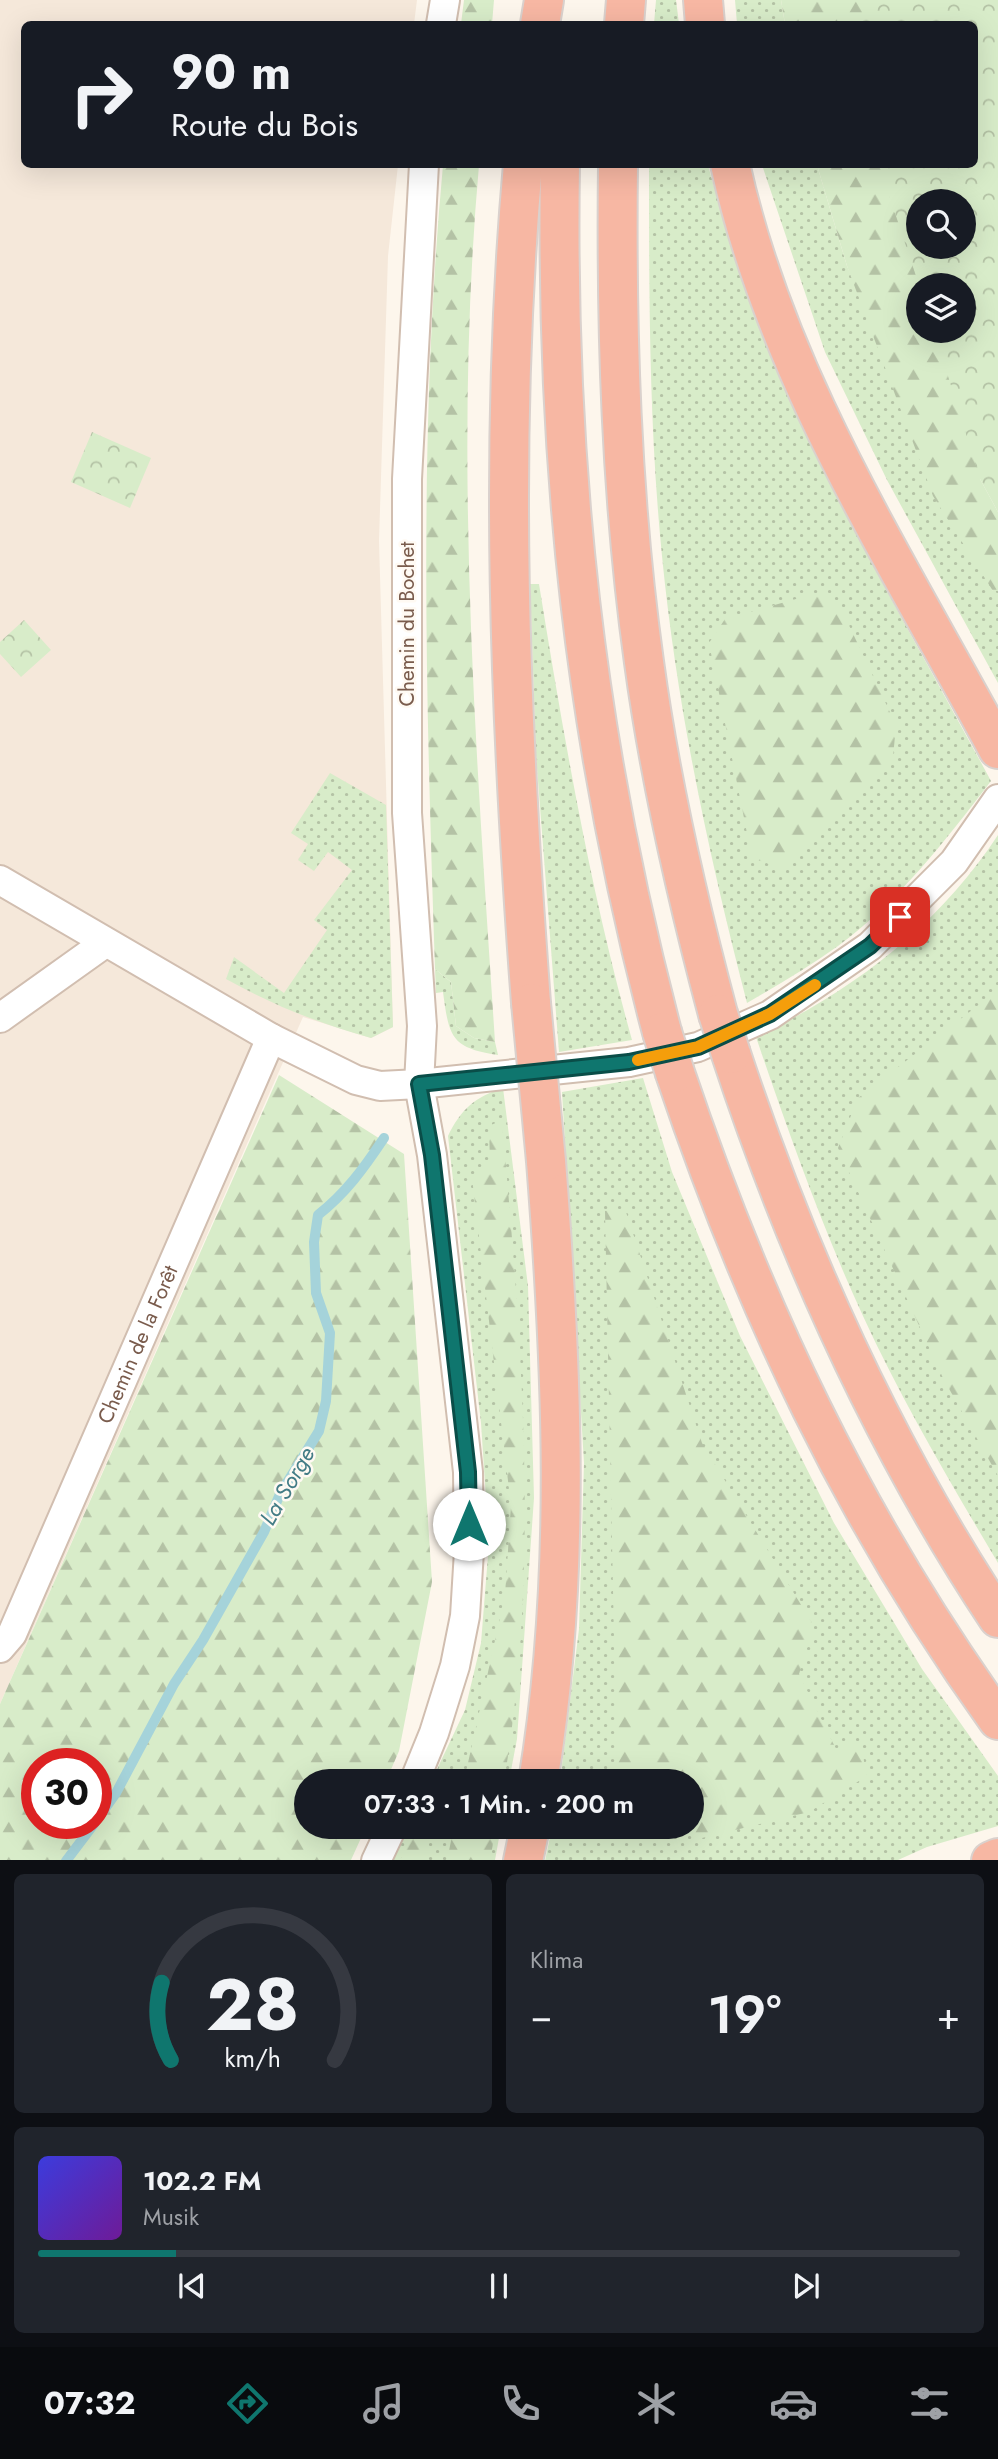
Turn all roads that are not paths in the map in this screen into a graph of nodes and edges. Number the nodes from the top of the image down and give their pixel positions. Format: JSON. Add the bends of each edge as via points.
{"nodes":[{"id":1,"x":444,"y":0,"type":"edge"},
{"id":2,"x":544,"y":0,"type":"edge"},
{"id":3,"x":565,"y":0,"type":"edge"},
{"id":4,"x":626,"y":0,"type":"edge"},
{"id":5,"x":703,"y":0,"type":"edge"},
{"id":6,"x":441,"y":21,"type":"edge"},
{"id":7,"x":540,"y":21,"type":"edge"},
{"id":8,"x":564,"y":21,"type":"edge"},
{"id":9,"x":624,"y":21,"type":"edge"},
{"id":10,"x":705,"y":21,"type":"edge"},
{"id":11,"x":424,"y":168,"type":"edge"},
{"id":12,"x":523,"y":168,"type":"edge"},
{"id":13,"x":560,"y":168,"type":"edge"},
{"id":14,"x":618,"y":168,"type":"edge"},
{"id":15,"x":731,"y":168,"type":"edge"},
{"id":16,"x":998,"y":749,"type":"edge"},
{"id":17,"x":998,"y":799,"type":"edge"},
{"id":18,"x":0,"y":880,"type":"edge"},
{"id":19,"x":105,"y":943,"type":"junction"},
{"id":20,"x":0,"y":1018,"type":"edge"},
{"id":21,"x":271,"y":1038,"type":"junction"},
{"id":22,"x":419,"y":1084,"type":"junction"},
{"id":23,"x":998,"y":1618,"type":"edge"},
{"id":24,"x":0,"y":1648,"type":"edge"},
{"id":25,"x":998,"y":1720,"type":"edge"},
{"id":26,"x":419,"y":1769,"type":"edge"},
{"id":27,"x":540,"y":1769,"type":"edge"},
{"id":28,"x":386,"y":1839,"type":"edge"},
{"id":29,"x":527,"y":1839,"type":"edge"},
{"id":30,"x":998,"y":1858,"type":"edge"},
{"id":31,"x":376,"y":1860,"type":"edge"},
{"id":32,"x":523,"y":1860,"type":"edge"},
{"id":33,"x":991,"y":1860,"type":"edge"}],
"edges":[{"from":1,"to":6,"type":"street"},
{"from":2,"to":7,"type":"highway"},
{"from":3,"to":8,"type":"highway"},
{"from":4,"to":9,"type":"highway"},
{"from":5,"to":10,"type":"highway"},
{"from":11,"to":22,"type":"street","name":"Chemin du Bochet","via":[[407,517],[407,813],[422,1026]]},
{"from":12,"to":27,"type":"highway","bridge":true,"via":[[512,318],[507,523],[513,744],[559,1342],[562,1499],[553,1666]]},
{"from":13,"to":25,"type":"highway","bridge":true,"via":[[559,315],[577,592],[612,825],[662,1032],[735,1244],[814,1419],[891,1558]]},
{"from":14,"to":23,"type":"highway","bridge":true,"via":[[621,411],[634,584],[668,810],[718,1014],[788,1218],[833,1323],[901,1458]]},
{"from":15,"to":16,"type":"highway","via":[[760,270],[796,363],[868,513]]},
{"from":17,"to":22,"type":"street","via":[[954,862],[879,937],[770,1014],[698,1047],[629,1062]]},
{"from":18,"to":19,"type":"street"},
{"from":19,"to":20,"type":"street"},
{"from":19,"to":21,"type":"street"},
{"from":21,"to":22,"type":"street","via":[[368,1084]]},
{"from":21,"to":24,"type":"street","name":"Chemin de la Forêt","via":[[12,1634]]},
{"from":22,"to":26,"type":"street","name":"Chemin du Bochet","via":[[432,1155],[468,1472],[469,1551],[465,1616],[455,1666]]},
{"from":28,"to":31,"type":"street"},
{"from":29,"to":32,"type":"highway"},
{"from":30,"to":33,"type":"highway"}]}
